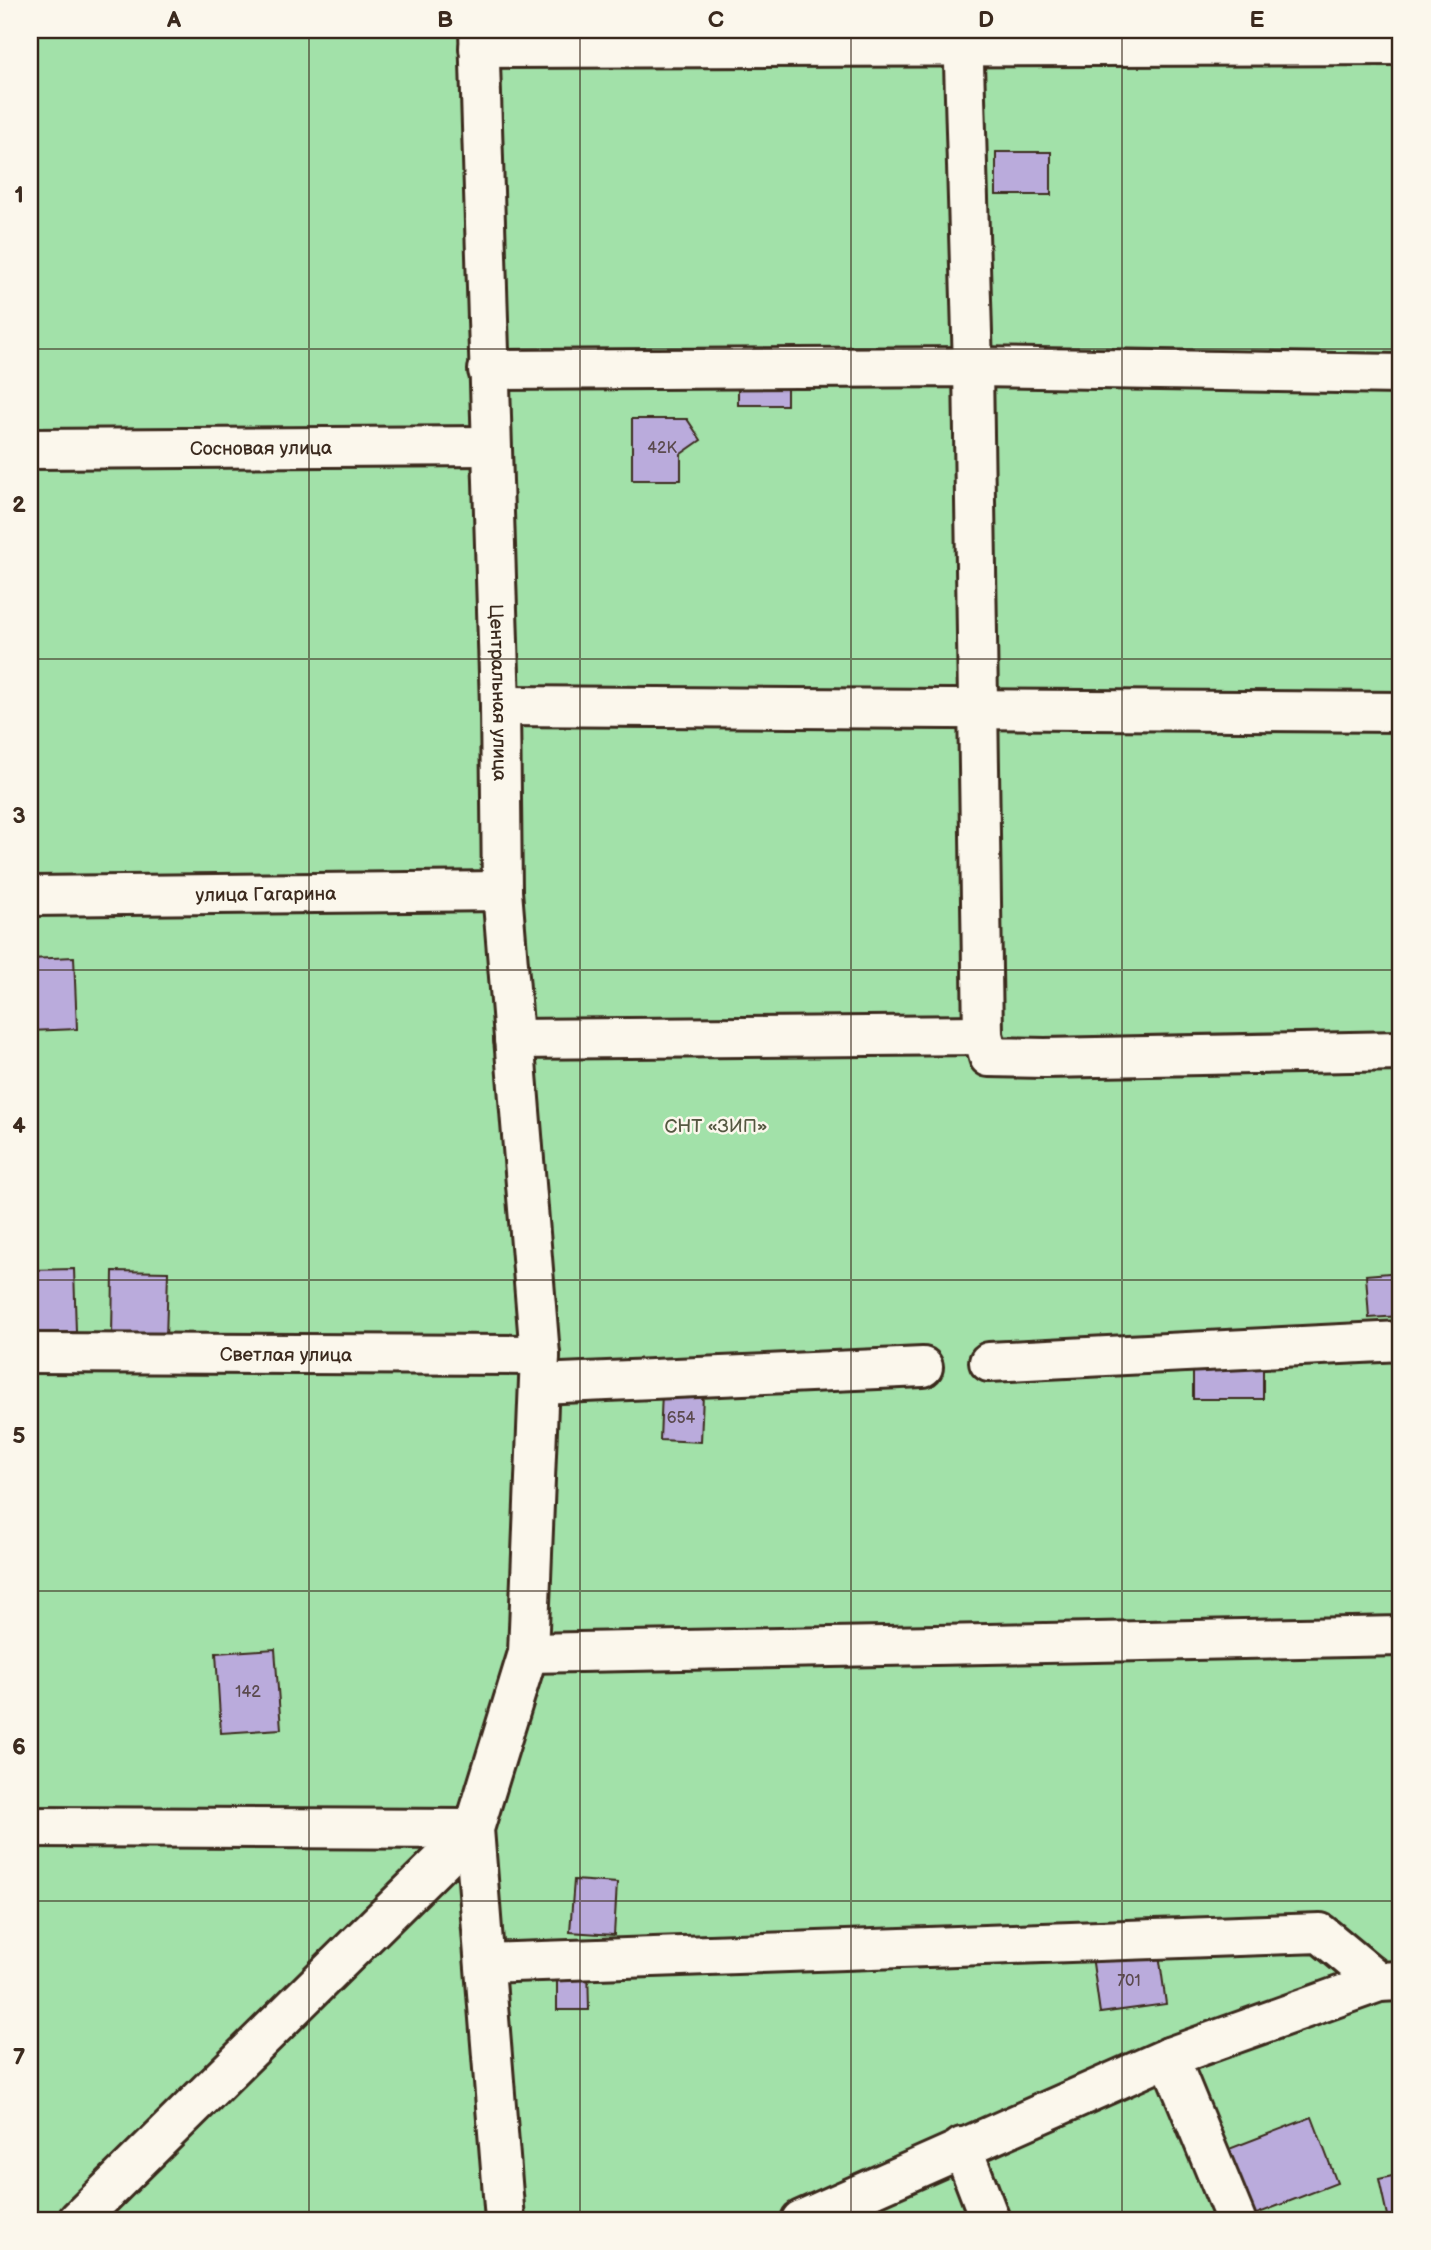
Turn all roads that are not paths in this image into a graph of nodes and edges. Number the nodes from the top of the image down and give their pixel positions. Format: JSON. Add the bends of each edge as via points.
{"nodes":[{"id":1,"x":963,"y":38,"type":"edge"},
{"id":2,"x":478,"y":39,"type":"edge"},
{"id":3,"x":1401,"y":45,"type":"edge"},
{"id":4,"x":973,"y":367,"type":"junction"},
{"id":5,"x":488,"y":370,"type":"junction"},
{"id":6,"x":1401,"y":373,"type":"edge"},
{"id":7,"x":491,"y":446,"type":"junction"},
{"id":8,"x":30,"y":449,"type":"edge"},
{"id":9,"x":499,"y":706,"type":"junction"},
{"id":10,"x":978,"y":709,"type":"junction"},
{"id":11,"x":1401,"y":712,"type":"edge"},
{"id":12,"x":502,"y":891,"type":"junction"},
{"id":13,"x":30,"y":896,"type":"edge"},
{"id":14,"x":983,"y":1035,"type":"junction"},
{"id":15,"x":514,"y":1039,"type":"junction"},
{"id":16,"x":1401,"y":1051,"type":"edge"},
{"id":17,"x":1401,"y":1341,"type":"edge"},
{"id":18,"x":30,"y":1353,"type":"edge"},
{"id":19,"x":989,"y":1362,"type":"dead end"},
{"id":20,"x":923,"y":1367,"type":"dead end"},
{"id":21,"x":539,"y":1370,"type":"junction"},
{"id":22,"x":1401,"y":1636,"type":"edge"},
{"id":23,"x":528,"y":1654,"type":"junction"},
{"id":24,"x":30,"y":1828,"type":"edge"},
{"id":25,"x":474,"y":1829,"type":"junction"},
{"id":26,"x":485,"y":1962,"type":"junction"},
{"id":27,"x":1390,"y":1982,"type":"edge"},
{"id":28,"x":1168,"y":2057,"type":"junction"},
{"id":29,"x":962,"y":2147,"type":"junction"},
{"id":30,"x":78,"y":2220,"type":"edge"},
{"id":31,"x":505,"y":2220,"type":"edge"},
{"id":32,"x":801,"y":2220,"type":"edge"},
{"id":33,"x":990,"y":2220,"type":"edge"},
{"id":34,"x":1236,"y":2220,"type":"edge"}],
"edges":[{"from":1,"to":2,"type":"street"},
{"from":1,"to":3,"type":"street"},
{"from":1,"to":4,"type":"street"},
{"from":2,"to":5,"type":"street","name":"Центральная улица"},
{"from":4,"to":5,"type":"street"},
{"from":4,"to":6,"type":"street"},
{"from":4,"to":10,"type":"street"},
{"from":5,"to":7,"type":"street","name":"Центральная улица"},
{"from":7,"to":8,"type":"street","name":"Сосновая улица"},
{"from":7,"to":9,"type":"street","name":"Центральная улица"},
{"from":9,"to":10,"type":"street"},
{"from":9,"to":12,"type":"street","name":"Центральная улица"},
{"from":10,"to":11,"type":"street"},
{"from":10,"to":14,"type":"street"},
{"from":12,"to":13,"type":"street","name":"улица Гагарина"},
{"from":12,"to":15,"type":"street","name":"Центральная улица"},
{"from":14,"to":15,"type":"street"},
{"from":14,"to":16,"type":"street","via":[[989,1057]]},
{"from":15,"to":21,"type":"street","name":"Центральная улица"},
{"from":17,"to":19,"type":"street"},
{"from":18,"to":21,"type":"street","name":"Светлая улица"},
{"from":20,"to":21,"type":"street","name":"Светлая улица"},
{"from":21,"to":23,"type":"street","name":"Центральная улица"},
{"from":22,"to":23,"type":"street"},
{"from":23,"to":25,"type":"street","name":"Центральная улица"},
{"from":24,"to":25,"type":"street"},
{"from":25,"to":26,"type":"street"},
{"from":25,"to":30,"type":"street"},
{"from":26,"to":27,"type":"street","via":[[1320,1933]]},
{"from":26,"to":31,"type":"street"},
{"from":27,"to":28,"type":"street"},
{"from":28,"to":29,"type":"street"},
{"from":28,"to":34,"type":"street"},
{"from":29,"to":32,"type":"street"},
{"from":29,"to":33,"type":"street"}]}
